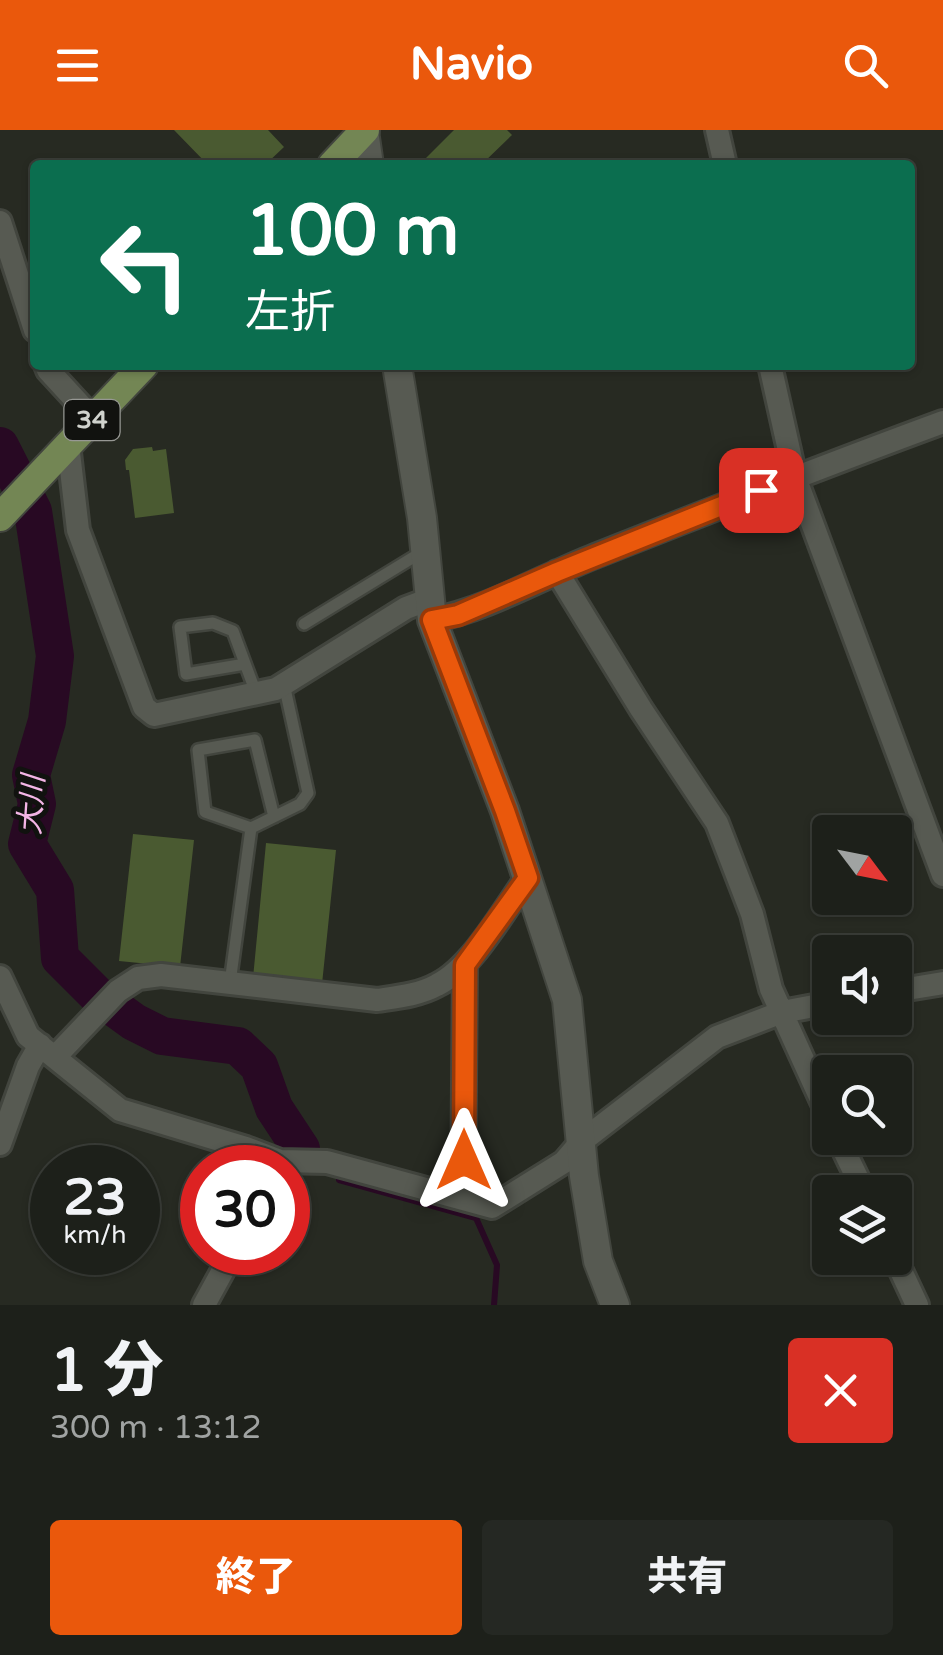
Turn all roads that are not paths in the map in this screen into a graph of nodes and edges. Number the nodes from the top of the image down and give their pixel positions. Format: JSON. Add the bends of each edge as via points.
{"nodes":[{"id":1,"x":365,"y":130,"type":"edge"},
{"id":2,"x":718,"y":130,"type":"edge"},
{"id":3,"x":337,"y":160,"type":"edge"},
{"id":4,"x":368,"y":160,"type":"edge"},
{"id":5,"x":724,"y":160,"type":"edge"},
{"id":6,"x":0,"y":222,"type":"edge"},
{"id":7,"x":30,"y":315,"type":"edge"},
{"id":8,"x":48,"y":370,"type":"edge"},
{"id":9,"x":140,"y":370,"type":"edge"},
{"id":10,"x":398,"y":370,"type":"edge"},
{"id":11,"x":771,"y":370,"type":"edge"},
{"id":12,"x":104,"y":416,"type":"junction"},
{"id":13,"x":943,"y":422,"type":"edge"},
{"id":14,"x":68,"y":444,"type":"junction"},
{"id":15,"x":795,"y":477,"type":"junction"},
{"id":16,"x":6,"y":510,"type":"edge"},
{"id":17,"x":425,"y":550,"type":"junction"},
{"id":18,"x":557,"y":572,"type":"junction"},
{"id":19,"x":431,"y":609,"type":"junction"},
{"id":20,"x":304,"y":624,"type":"dead end"},
{"id":21,"x":245,"y":664,"type":"junction"},
{"id":22,"x":284,"y":684,"type":"junction"},
{"id":23,"x":256,"y":693,"type":"junction"},
{"id":24,"x":274,"y":817,"type":"junction"},
{"id":25,"x":251,"y":828,"type":"junction"},
{"id":26,"x":943,"y":874,"type":"edge"},
{"id":27,"x":528,"y":878,"type":"junction"},
{"id":28,"x":465,"y":965,"type":"junction"},
{"id":29,"x":0,"y":977,"type":"edge"},
{"id":30,"x":943,"y":982,"type":"edge"},
{"id":31,"x":230,"y":983,"type":"junction"},
{"id":32,"x":912,"y":988,"type":"edge"},
{"id":33,"x":812,"y":1006,"type":"edge"},
{"id":34,"x":782,"y":1012,"type":"junction"},
{"id":35,"x":47,"y":1052,"type":"junction"},
{"id":36,"x":812,"y":1080,"type":"edge"},
{"id":37,"x":582,"y":1141,"type":"junction"},
{"id":38,"x":0,"y":1144,"type":"edge"},
{"id":39,"x":236,"y":1145,"type":"edge"},
{"id":40,"x":310,"y":1163,"type":"edge"},
{"id":41,"x":463,"y":1199,"type":"junction"},
{"id":42,"x":220,"y":1275,"type":"edge"},
{"id":43,"x":903,"y":1275,"type":"edge"},
{"id":44,"x":204,"y":1305,"type":"edge"},
{"id":45,"x":615,"y":1305,"type":"edge"},
{"id":46,"x":917,"y":1305,"type":"edge"}],
"edges":[{"from":1,"to":3,"type":"main road"},
{"from":1,"to":4,"type":"street"},
{"from":2,"to":5,"type":"street"},
{"from":6,"to":7,"type":"street"},
{"from":8,"to":12,"type":"street"},
{"from":9,"to":12,"type":"main road","number":"34"},
{"from":10,"to":17,"type":"street"},
{"from":11,"to":15,"type":"street"},
{"from":12,"to":14,"type":"main road","number":"34"},
{"from":13,"to":15,"type":"street"},
{"from":14,"to":16,"type":"main road","number":"34"},
{"from":14,"to":23,"type":"street","via":[[78,530],[144,708],[154,715]]},
{"from":15,"to":18,"type":"street"},
{"from":15,"to":26,"type":"street"},
{"from":17,"to":19,"type":"street"},
{"from":17,"to":20,"type":"lane"},
{"from":18,"to":19,"type":"street","via":[[458,615]]},
{"from":18,"to":34,"type":"street","via":[[717,824]]},
{"from":19,"to":22,"type":"street","via":[[406,608]]},
{"from":19,"to":27,"type":"street"},
{"from":21,"to":21,"type":"lane","via":[[233,631],[213,623],[180,627],[186,674]]},
{"from":21,"to":23,"type":"lane"},
{"from":22,"to":23,"type":"street"},
{"from":22,"to":24,"type":"lane","via":[[308,793]]},
{"from":24,"to":25,"type":"lane"},
{"from":24,"to":25,"type":"lane","via":[[255,740],[198,750],[205,812]]},
{"from":25,"to":31,"type":"lane"},
{"from":27,"to":28,"type":"street"},
{"from":27,"to":37,"type":"street","via":[[567,1000]]},
{"from":28,"to":31,"type":"street","via":[[438,985],[377,1000]]},
{"from":28,"to":41,"type":"street"},
{"from":29,"to":35,"type":"street","via":[[28,1036]]},
{"from":30,"to":32,"type":"street"},
{"from":31,"to":35,"type":"street","via":[[138,978]]},
{"from":33,"to":34,"type":"street"},
{"from":34,"to":36,"type":"street"},
{"from":34,"to":37,"type":"street","via":[[716,1037]]},
{"from":35,"to":38,"type":"street","via":[[28,1066]]},
{"from":35,"to":39,"type":"street","via":[[120,1110]]},
{"from":37,"to":41,"type":"street","via":[[564,1162],[492,1207]]},
{"from":37,"to":45,"type":"street","via":[[598,1261]]},
{"from":40,"to":41,"type":"street"},
{"from":42,"to":44,"type":"street"},
{"from":43,"to":46,"type":"street"}]}
